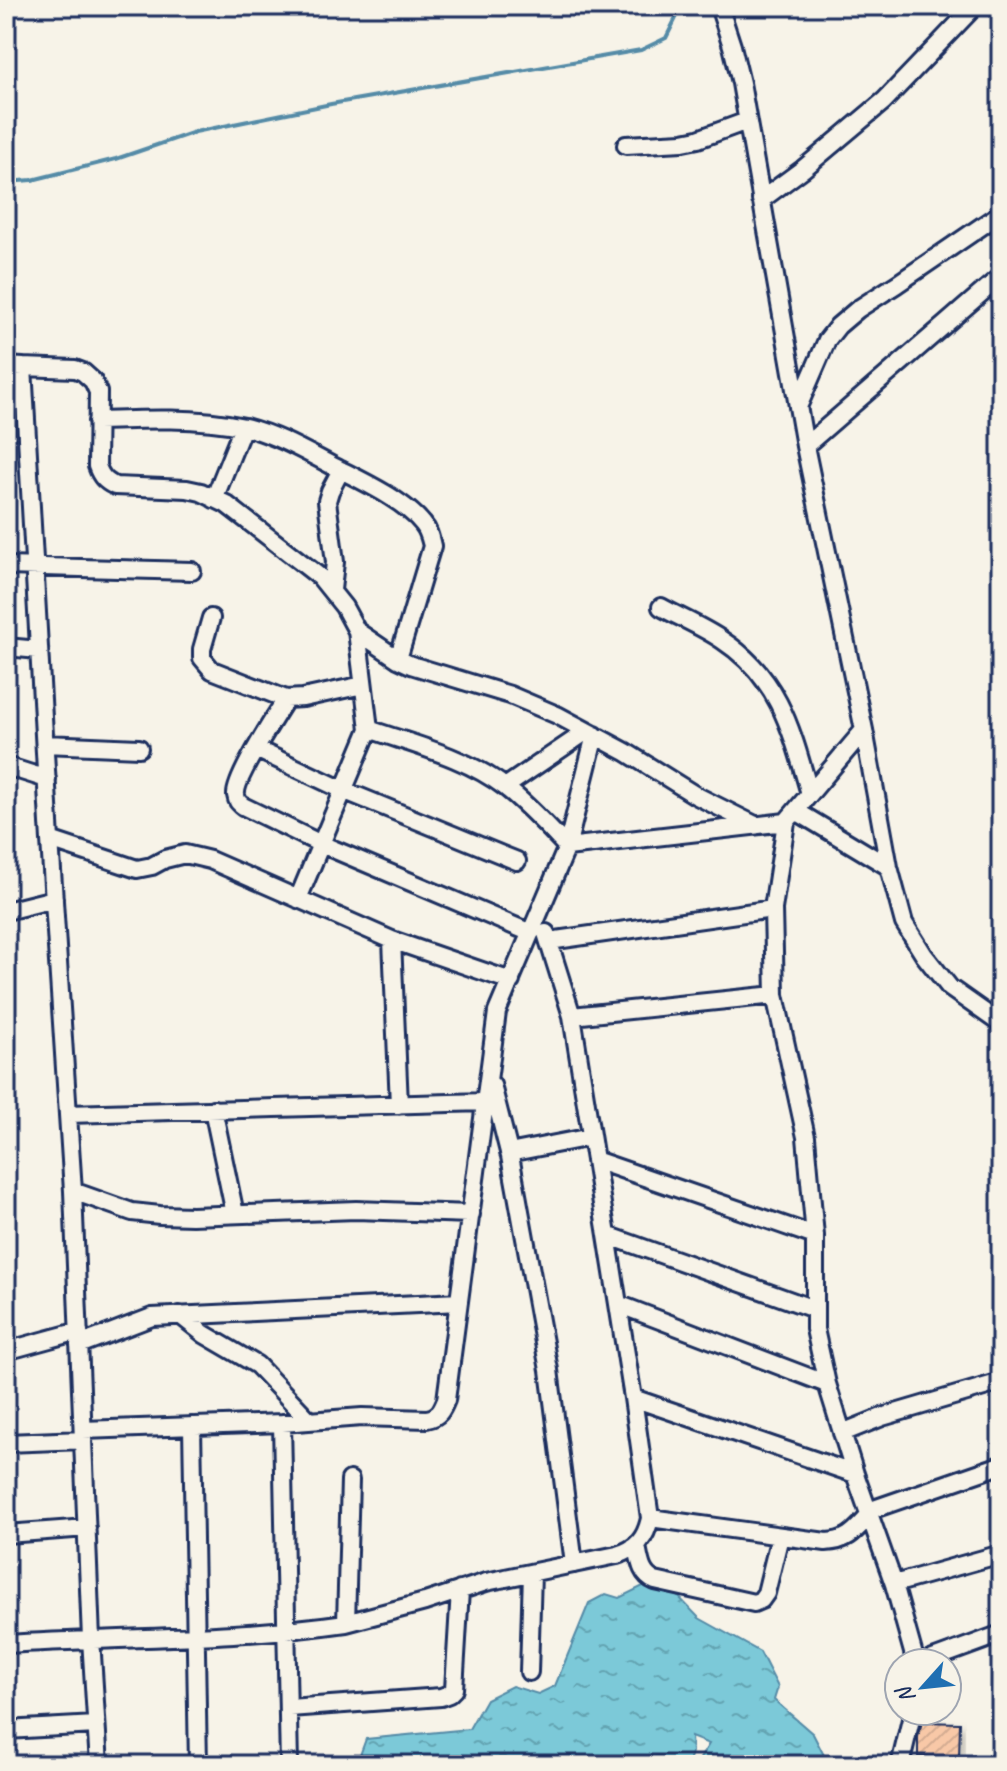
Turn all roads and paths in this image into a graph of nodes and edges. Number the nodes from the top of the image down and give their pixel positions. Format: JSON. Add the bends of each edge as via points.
{"nodes":[{"id":1,"x":975,"y":6,"type":"edge"},
{"id":2,"x":721,"y":7,"type":"edge"},
{"id":3,"x":747,"y":121,"type":"junction"},
{"id":4,"x":626,"y":145,"type":"dead end"},
{"id":5,"x":761,"y":200,"type":"junction"},
{"id":6,"x":1001,"y":213,"type":"edge"},
{"id":7,"x":1001,"y":276,"type":"edge"},
{"id":8,"x":14,"y":367,"type":"edge"},
{"id":9,"x":798,"y":407,"type":"junction"},
{"id":10,"x":97,"y":421,"type":"junction"},
{"id":11,"x":243,"y":427,"type":"junction"},
{"id":12,"x":805,"y":446,"type":"junction"},
{"id":13,"x":341,"y":470,"type":"junction"},
{"id":14,"x":214,"y":499,"type":"junction"},
{"id":15,"x":6,"y":566,"type":"edge"},
{"id":16,"x":35,"y":568,"type":"junction"},
{"id":17,"x":192,"y":571,"type":"dead end"},
{"id":18,"x":332,"y":590,"type":"junction"},
{"id":19,"x":661,"y":607,"type":"dead end"},
{"id":20,"x":211,"y":618,"type":"dead end"},
{"id":21,"x":357,"y":631,"type":"junction"},
{"id":22,"x":6,"y":647,"type":"edge"},
{"id":23,"x":39,"y":650,"type":"junction"},
{"id":24,"x":398,"y":659,"type":"junction"},
{"id":25,"x":363,"y":685,"type":"junction"},
{"id":26,"x":286,"y":699,"type":"junction"},
{"id":27,"x":369,"y":729,"type":"junction"},
{"id":28,"x":864,"y":730,"type":"junction"},
{"id":29,"x":591,"y":733,"type":"junction"},
{"id":30,"x":45,"y":744,"type":"junction"},
{"id":31,"x":139,"y":748,"type":"dead end"},
{"id":32,"x":256,"y":749,"type":"junction"},
{"id":33,"x":6,"y":766,"type":"edge"},
{"id":34,"x":47,"y":779,"type":"junction"},
{"id":35,"x":505,"y":787,"type":"junction"},
{"id":36,"x":343,"y":790,"type":"junction"},
{"id":37,"x":810,"y":794,"type":"junction"},
{"id":38,"x":791,"y":816,"type":"junction"},
{"id":39,"x":755,"y":825,"type":"junction"},
{"id":40,"x":50,"y":840,"type":"junction"},
{"id":41,"x":321,"y":844,"type":"junction"},
{"id":42,"x":567,"y":847,"type":"junction"},
{"id":43,"x":517,"y":861,"type":"dead end"},
{"id":44,"x":889,"y":867,"type":"junction"},
{"id":45,"x":54,"y":899,"type":"junction"},
{"id":46,"x":298,"y":899,"type":"junction"},
{"id":47,"x":773,"y":909,"type":"junction"},
{"id":48,"x":6,"y":911,"type":"edge"},
{"id":49,"x":540,"y":912,"type":"junction"},
{"id":50,"x":531,"y":933,"type":"junction"},
{"id":51,"x":392,"y":940,"type":"junction"},
{"id":52,"x":549,"y":941,"type":"junction"},
{"id":53,"x":511,"y":981,"type":"junction"},
{"id":54,"x":775,"y":995,"type":"junction"},
{"id":55,"x":572,"y":1016,"type":"junction"},
{"id":56,"x":1001,"y":1024,"type":"edge"},
{"id":57,"x":489,"y":1074,"type":"junction"},
{"id":58,"x":485,"y":1102,"type":"junction"},
{"id":59,"x":399,"y":1105,"type":"junction"},
{"id":60,"x":213,"y":1109,"type":"junction"},
{"id":61,"x":68,"y":1114,"type":"junction"},
{"id":62,"x":591,"y":1137,"type":"junction"},
{"id":63,"x":509,"y":1153,"type":"junction"},
{"id":64,"x":595,"y":1160,"type":"junction"},
{"id":65,"x":73,"y":1191,"type":"junction"},
{"id":66,"x":235,"y":1214,"type":"junction"},
{"id":67,"x":471,"y":1214,"type":"junction"},
{"id":68,"x":607,"y":1235,"type":"junction"},
{"id":69,"x":815,"y":1236,"type":"junction"},
{"id":70,"x":459,"y":1302,"type":"junction"},
{"id":71,"x":618,"y":1304,"type":"junction"},
{"id":72,"x":814,"y":1309,"type":"junction"},
{"id":73,"x":180,"y":1315,"type":"junction"},
{"id":74,"x":79,"y":1338,"type":"junction"},
{"id":75,"x":6,"y":1351,"type":"edge"},
{"id":76,"x":1001,"y":1382,"type":"edge"},
{"id":77,"x":827,"y":1384,"type":"junction"},
{"id":78,"x":633,"y":1398,"type":"junction"},
{"id":79,"x":310,"y":1421,"type":"junction"},
{"id":80,"x":282,"y":1423,"type":"junction"},
{"id":81,"x":192,"y":1426,"type":"junction"},
{"id":82,"x":842,"y":1433,"type":"junction"},
{"id":83,"x":83,"y":1435,"type":"junction"},
{"id":84,"x":6,"y":1443,"type":"edge"},
{"id":85,"x":1001,"y":1465,"type":"edge"},
{"id":86,"x":855,"y":1474,"type":"junction"},
{"id":87,"x":350,"y":1480,"type":"dead end"},
{"id":88,"x":869,"y":1513,"type":"junction"},
{"id":89,"x":650,"y":1518,"type":"junction"},
{"id":90,"x":87,"y":1528,"type":"junction"},
{"id":91,"x":6,"y":1534,"type":"edge"},
{"id":92,"x":780,"y":1536,"type":"junction"},
{"id":93,"x":637,"y":1546,"type":"junction"},
{"id":94,"x":1001,"y":1554,"type":"edge"},
{"id":95,"x":574,"y":1564,"type":"junction"},
{"id":96,"x":532,"y":1573,"type":"junction"},
{"id":97,"x":894,"y":1584,"type":"junction"},
{"id":98,"x":460,"y":1590,"type":"junction"},
{"id":99,"x":346,"y":1623,"type":"junction"},
{"id":100,"x":287,"y":1631,"type":"junction"},
{"id":101,"x":1001,"y":1634,"type":"edge"},
{"id":102,"x":195,"y":1635,"type":"junction"},
{"id":103,"x":91,"y":1639,"type":"junction"},
{"id":104,"x":6,"y":1644,"type":"edge"},
{"id":105,"x":914,"y":1647,"type":"edge"},
{"id":106,"x":963,"y":1647,"type":"edge"},
{"id":107,"x":529,"y":1672,"type":"dead end"},
{"id":108,"x":289,"y":1708,"type":"junction"},
{"id":109,"x":96,"y":1725,"type":"junction"},
{"id":110,"x":909,"y":1727,"type":"edge"},
{"id":111,"x":6,"y":1730,"type":"edge"},
{"id":112,"x":99,"y":1765,"type":"edge"},
{"id":113,"x":198,"y":1765,"type":"edge"},
{"id":114,"x":289,"y":1765,"type":"edge"},
{"id":115,"x":900,"y":1765,"type":"edge"}],
"edges":[{"from":1,"to":5,"type":"street","via":[[884,101]]},
{"from":2,"to":3,"type":"street"},
{"from":3,"to":4,"type":"street","via":[[683,142]]},
{"from":3,"to":5,"type":"street"},
{"from":5,"to":9,"type":"street"},
{"from":6,"to":9,"type":"street","via":[[838,326]]},
{"from":7,"to":12,"type":"street"},
{"from":8,"to":10,"type":"street","via":[[83,372],[98,392]]},
{"from":8,"to":16,"type":"street"},
{"from":9,"to":12,"type":"street"},
{"from":10,"to":11,"type":"street","via":[[160,418]]},
{"from":10,"to":14,"type":"street","via":[[97,466],[106,482],[187,489]]},
{"from":11,"to":13,"type":"street","via":[[285,441]]},
{"from":11,"to":14,"type":"street"},
{"from":12,"to":28,"type":"street"},
{"from":13,"to":18,"type":"street","via":[[327,501],[335,562]]},
{"from":13,"to":24,"type":"street","via":[[414,515],[430,535],[432,546]]},
{"from":14,"to":18,"type":"street"},
{"from":15,"to":16,"type":"street"},
{"from":16,"to":17,"type":"street"},
{"from":16,"to":23,"type":"street"},
{"from":18,"to":21,"type":"street"},
{"from":19,"to":37,"type":"street","via":[[722,640],[762,677],[784,710]]},
{"from":20,"to":26,"type":"street","via":[[202,649],[205,663]]},
{"from":21,"to":24,"type":"street"},
{"from":21,"to":25,"type":"street"},
{"from":22,"to":23,"type":"street"},
{"from":23,"to":30,"type":"street"},
{"from":24,"to":29,"type":"street","via":[[510,695]]},
{"from":25,"to":26,"type":"street"},
{"from":25,"to":27,"type":"street"},
{"from":26,"to":32,"type":"street"},
{"from":27,"to":35,"type":"street","via":[[457,760]]},
{"from":27,"to":36,"type":"street"},
{"from":28,"to":37,"type":"street"},
{"from":28,"to":44,"type":"street"},
{"from":29,"to":35,"type":"street"},
{"from":29,"to":39,"type":"street"},
{"from":29,"to":42,"type":"street"},
{"from":30,"to":31,"type":"street"},
{"from":30,"to":34,"type":"street"},
{"from":32,"to":36,"type":"street"},
{"from":32,"to":41,"type":"street","via":[[237,786],[238,801]]},
{"from":33,"to":34,"type":"street"},
{"from":34,"to":40,"type":"street"},
{"from":35,"to":42,"type":"street"},
{"from":36,"to":41,"type":"street"},
{"from":36,"to":43,"type":"street"},
{"from":37,"to":38,"type":"street"},
{"from":38,"to":39,"type":"street"},
{"from":38,"to":44,"type":"street"},
{"from":38,"to":47,"type":"street"},
{"from":39,"to":42,"type":"street"},
{"from":40,"to":45,"type":"street"},
{"from":40,"to":46,"type":"street","via":[[137,869],[185,854]]},
{"from":41,"to":46,"type":"street"},
{"from":41,"to":50,"type":"street"},
{"from":42,"to":49,"type":"street"},
{"from":44,"to":56,"type":"street","via":[[904,923],[924,955],[950,988]]},
{"from":45,"to":48,"type":"street"},
{"from":45,"to":61,"type":"street"},
{"from":46,"to":51,"type":"street"},
{"from":47,"to":52,"type":"street"},
{"from":47,"to":54,"type":"street"},
{"from":49,"to":50,"type":"street"},
{"from":49,"to":52,"type":"street"},
{"from":50,"to":53,"type":"street"},
{"from":51,"to":53,"type":"street"},
{"from":51,"to":59,"type":"street"},
{"from":52,"to":55,"type":"street"},
{"from":53,"to":57,"type":"street","via":[[497,1012]]},
{"from":54,"to":55,"type":"street"},
{"from":54,"to":69,"type":"street","via":[[806,1137]]},
{"from":55,"to":62,"type":"street"},
{"from":57,"to":58,"type":"street"},
{"from":57,"to":63,"type":"street"},
{"from":58,"to":59,"type":"street"},
{"from":58,"to":67,"type":"street"},
{"from":59,"to":60,"type":"street"},
{"from":60,"to":61,"type":"street"},
{"from":60,"to":66,"type":"street"},
{"from":61,"to":65,"type":"street"},
{"from":62,"to":63,"type":"street"},
{"from":62,"to":64,"type":"street"},
{"from":63,"to":95,"type":"street","via":[[549,1370]]},
{"from":64,"to":68,"type":"street"},
{"from":64,"to":69,"type":"street"},
{"from":65,"to":66,"type":"street","via":[[132,1212]]},
{"from":65,"to":74,"type":"street"},
{"from":66,"to":67,"type":"street"},
{"from":67,"to":70,"type":"street"},
{"from":68,"to":71,"type":"street"},
{"from":68,"to":72,"type":"street"},
{"from":69,"to":72,"type":"street"},
{"from":70,"to":73,"type":"street"},
{"from":70,"to":79,"type":"street","via":[[446,1400],[434,1418]]},
{"from":71,"to":77,"type":"street"},
{"from":71,"to":78,"type":"street"},
{"from":72,"to":77,"type":"street"},
{"from":73,"to":74,"type":"street","via":[[152,1317]]},
{"from":73,"to":79,"type":"street","via":[[257,1365]]},
{"from":74,"to":75,"type":"street"},
{"from":74,"to":83,"type":"street"},
{"from":76,"to":82,"type":"street"},
{"from":77,"to":82,"type":"street"},
{"from":78,"to":86,"type":"street"},
{"from":78,"to":89,"type":"street"},
{"from":79,"to":80,"type":"street"},
{"from":80,"to":81,"type":"street"},
{"from":80,"to":100,"type":"street"},
{"from":81,"to":83,"type":"street"},
{"from":81,"to":102,"type":"street"},
{"from":82,"to":86,"type":"street"},
{"from":83,"to":84,"type":"street"},
{"from":83,"to":90,"type":"street"},
{"from":85,"to":88,"type":"street"},
{"from":86,"to":88,"type":"street"},
{"from":87,"to":99,"type":"street"},
{"from":88,"to":92,"type":"street","via":[[839,1541]]},
{"from":88,"to":97,"type":"street"},
{"from":89,"to":92,"type":"street"},
{"from":89,"to":93,"type":"street"},
{"from":90,"to":91,"type":"street"},
{"from":90,"to":103,"type":"street"},
{"from":92,"to":93,"type":"street","via":[[766,1593],[754,1603],[655,1581],[643,1570]]},
{"from":93,"to":95,"type":"street"},
{"from":94,"to":97,"type":"street"},
{"from":95,"to":96,"type":"street"},
{"from":96,"to":98,"type":"street"},
{"from":96,"to":107,"type":"street"},
{"from":97,"to":105,"type":"street"},
{"from":98,"to":99,"type":"street"},
{"from":98,"to":108,"type":"street","via":[[454,1689],[449,1694]]},
{"from":99,"to":100,"type":"street"},
{"from":100,"to":102,"type":"street"},
{"from":100,"to":108,"type":"street"},
{"from":101,"to":106,"type":"street"},
{"from":102,"to":103,"type":"street"},
{"from":102,"to":113,"type":"street"},
{"from":103,"to":104,"type":"street"},
{"from":103,"to":109,"type":"street"},
{"from":108,"to":114,"type":"street"},
{"from":109,"to":111,"type":"street"},
{"from":109,"to":112,"type":"street"},
{"from":110,"to":115,"type":"street"}]}
